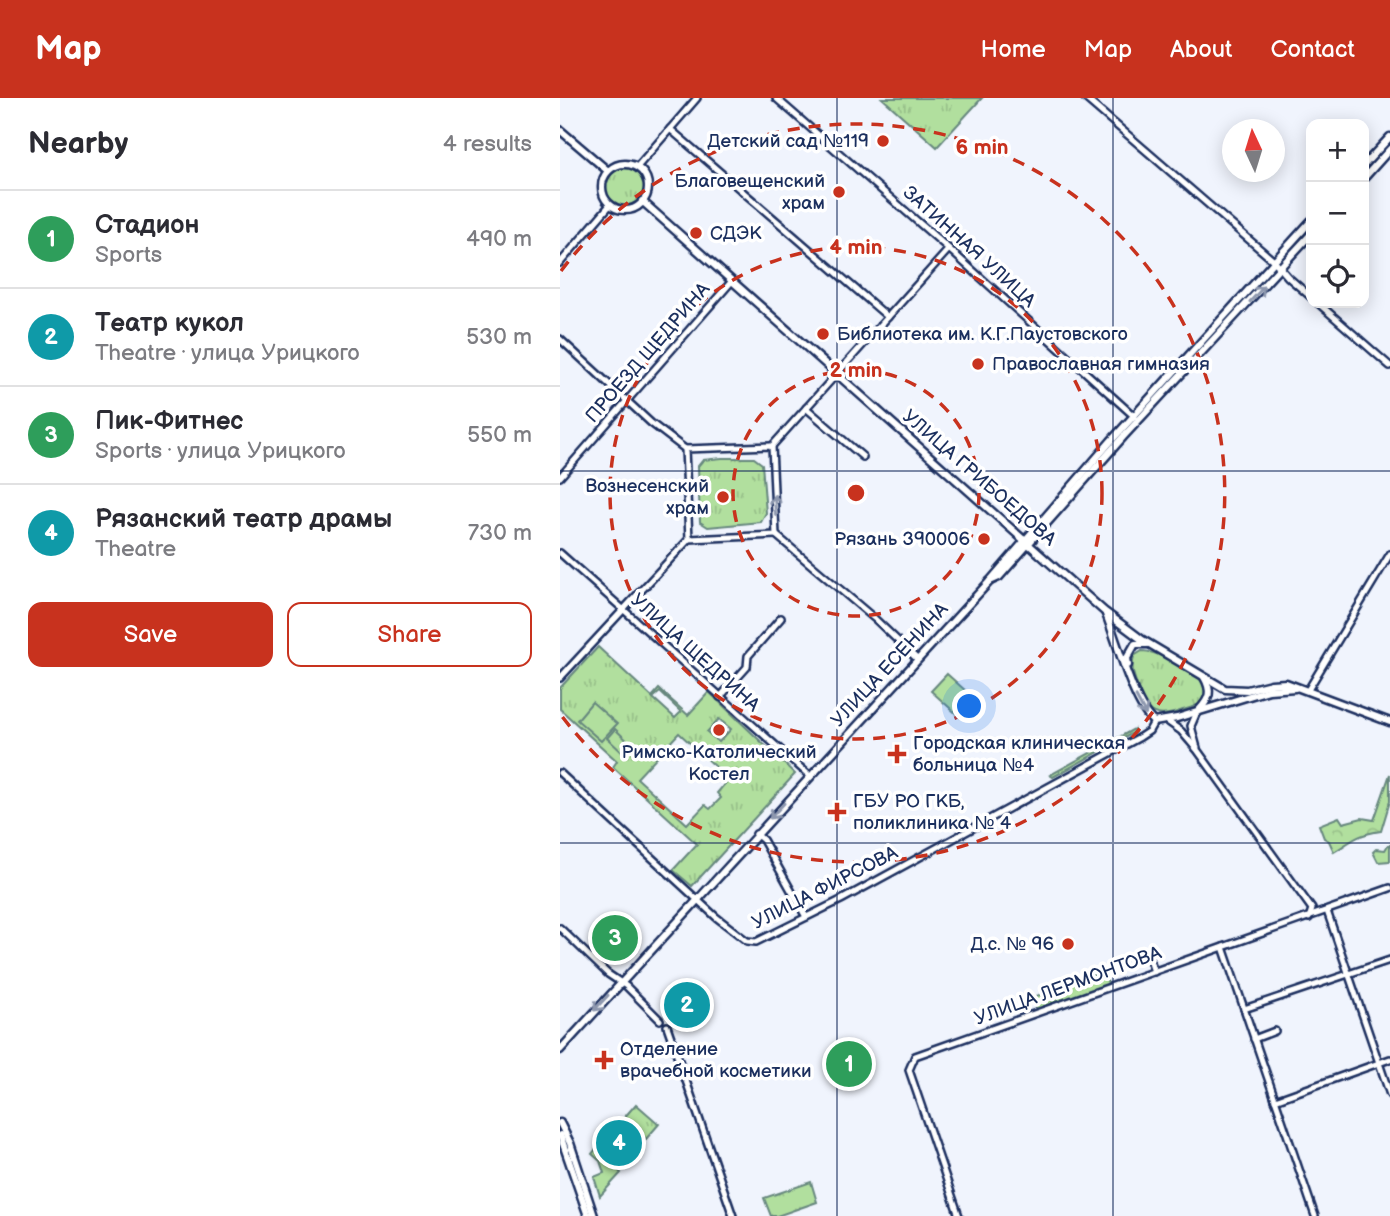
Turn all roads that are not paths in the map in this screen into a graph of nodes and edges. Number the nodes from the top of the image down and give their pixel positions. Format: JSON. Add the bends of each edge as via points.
{"nodes":[{"id":1,"x":697,"y":98,"type":"edge"},
{"id":2,"x":776,"y":98,"type":"edge"},
{"id":3,"x":1085,"y":98,"type":"edge"},
{"id":4,"x":670,"y":129,"type":"junction"},
{"id":5,"x":560,"y":130,"type":"edge"},
{"id":6,"x":1390,"y":137,"type":"edge"},
{"id":7,"x":1390,"y":149,"type":"edge"},
{"id":8,"x":1369,"y":160,"type":"edge"},
{"id":9,"x":636,"y":167,"type":"junction"},
{"id":10,"x":608,"y":171,"type":"junction"},
{"id":11,"x":1369,"y":172,"type":"edge"},
{"id":12,"x":642,"y":201,"type":"junction"},
{"id":13,"x":610,"y":205,"type":"junction"},
{"id":14,"x":1306,"y":227,"type":"edge"},
{"id":15,"x":1306,"y":240,"type":"edge"},
{"id":16,"x":949,"y":249,"type":"junction"},
{"id":17,"x":1275,"y":261,"type":"junction"},
{"id":18,"x":560,"y":263,"type":"edge"},
{"id":19,"x":1281,"y":268,"type":"junction"},
{"id":20,"x":732,"y":281,"type":"junction"},
{"id":21,"x":1306,"y":292,"type":"edge"},
{"id":22,"x":1324,"y":308,"type":"edge"},
{"id":23,"x":888,"y":317,"type":"junction"},
{"id":24,"x":560,"y":339,"type":"edge"},
{"id":25,"x":1390,"y":366,"type":"edge"},
{"id":26,"x":837,"y":374,"type":"junction"},
{"id":27,"x":628,"y":402,"type":"junction"},
{"id":28,"x":806,"y":408,"type":"junction"},
{"id":29,"x":1137,"y":419,"type":"junction"},
{"id":30,"x":772,"y":446,"type":"junction"},
{"id":31,"x":685,"y":449,"type":"junction"},
{"id":32,"x":863,"y":457,"type":"dead end"},
{"id":33,"x":560,"y":477,"type":"edge"},
{"id":34,"x":776,"y":535,"type":"junction"},
{"id":35,"x":689,"y":539,"type":"junction"},
{"id":36,"x":1027,"y":541,"type":"junction"},
{"id":37,"x":560,"y":553,"type":"edge"},
{"id":38,"x":1390,"y":554,"type":"edge"},
{"id":39,"x":624,"y":609,"type":"junction"},
{"id":40,"x":1105,"y":612,"type":"junction"},
{"id":41,"x":781,"y":618,"type":"dead end"},
{"id":42,"x":1138,"y":642,"type":"junction"},
{"id":43,"x":1119,"y":645,"type":"junction"},
{"id":44,"x":917,"y":659,"type":"junction"},
{"id":45,"x":1129,"y":674,"type":"junction"},
{"id":46,"x":1203,"y":676,"type":"junction"},
{"id":47,"x":560,"y":678,"type":"edge"},
{"id":48,"x":1305,"y":689,"type":"junction"},
{"id":49,"x":720,"y":697,"type":"junction"},
{"id":50,"x":1196,"y":712,"type":"junction"},
{"id":51,"x":1167,"y":721,"type":"junction"},
{"id":52,"x":1154,"y":722,"type":"junction"},
{"id":53,"x":1390,"y":722,"type":"edge"},
{"id":54,"x":1198,"y":751,"type":"junction"},
{"id":55,"x":560,"y":773,"type":"edge"},
{"id":56,"x":810,"y":776,"type":"junction"},
{"id":57,"x":756,"y":834,"type":"junction"},
{"id":58,"x":1390,"y":888,"type":"edge"},
{"id":59,"x":696,"y":899,"type":"junction"},
{"id":60,"x":1327,"y":911,"type":"junction"},
{"id":61,"x":806,"y":917,"type":"junction"},
{"id":62,"x":1309,"y":918,"type":"junction"},
{"id":63,"x":560,"y":928,"type":"edge"},
{"id":64,"x":1223,"y":947,"type":"junction"},
{"id":65,"x":1148,"y":954,"type":"dead end"},
{"id":66,"x":1390,"y":960,"type":"edge"},
{"id":67,"x":1154,"y":972,"type":"junction"},
{"id":68,"x":1349,"y":974,"type":"junction"},
{"id":69,"x":621,"y":982,"type":"junction"},
{"id":70,"x":1244,"y":1009,"type":"junction"},
{"id":71,"x":660,"y":1020,"type":"dead end"},
{"id":72,"x":667,"y":1026,"type":"dead end"},
{"id":73,"x":1275,"y":1031,"type":"dead end"},
{"id":74,"x":1254,"y":1039,"type":"junction"},
{"id":75,"x":560,"y":1049,"type":"edge"},
{"id":76,"x":1390,"y":1059,"type":"edge"},
{"id":77,"x":1379,"y":1062,"type":"junction"},
{"id":78,"x":1390,"y":1095,"type":"edge"},
{"id":79,"x":1275,"y":1100,"type":"junction"},
{"id":80,"x":560,"y":1123,"type":"edge"},
{"id":81,"x":560,"y":1135,"type":"edge"},
{"id":82,"x":588,"y":1216,"type":"edge"},
{"id":83,"x":594,"y":1216,"type":"edge"},
{"id":84,"x":733,"y":1216,"type":"edge"},
{"id":85,"x":959,"y":1216,"type":"edge"},
{"id":86,"x":1315,"y":1216,"type":"edge"}],
"edges":[{"from":1,"to":4,"type":"street"},
{"from":2,"to":16,"type":"street","name":"ЗАТИННАЯ УЛИЦА"},
{"from":3,"to":17,"type":"street"},
{"from":4,"to":9,"type":"street"},
{"from":4,"to":23,"type":"street"},
{"from":5,"to":10,"type":"main road"},
{"from":6,"to":8,"type":"main road"},
{"from":7,"to":11,"type":"main road"},
{"from":9,"to":10,"type":"main road","via":[[621,164]]},
{"from":9,"to":12,"type":"main road","via":[[648,189]]},
{"from":10,"to":13,"type":"main road","via":[[602,191]]},
{"from":12,"to":13,"type":"main road","via":[[623,210]]},
{"from":12,"to":20,"type":"main road","name":"УЛИЦА ГРИБОЕДОВА"},
{"from":13,"to":18,"type":"street"},
{"from":14,"to":17,"type":"main road","name":"УЛИЦА ЕСЕНИНА"},
{"from":15,"to":19,"type":"main road","name":"УЛИЦА ЕСЕНИНА"},
{"from":16,"to":23,"type":"street"},
{"from":16,"to":29,"type":"street","name":"ЗАТИННАЯ УЛИЦА"},
{"from":17,"to":19,"type":"street"},
{"from":17,"to":29,"type":"main road","name":"УЛИЦА ЕСЕНИНА"},
{"from":19,"to":21,"type":"street"},
{"from":29,"to":19,"type":"main road","name":"УЛИЦА ЕСЕНИНА","one_way":true},
{"from":20,"to":26,"type":"main road","name":"УЛИЦА ГРИБОЕДОВА"},
{"from":20,"to":27,"type":"street","name":"ПРОЕЗД ЩЕДРИНА"},
{"from":22,"to":25,"type":"street"},
{"from":23,"to":26,"type":"street"},
{"from":24,"to":27,"type":"street"},
{"from":26,"to":28,"type":"street"},
{"from":26,"to":36,"type":"main road","name":"УЛИЦА ГРИБОЕДОВА"},
{"from":27,"to":31,"type":"street"},
{"from":27,"to":33,"type":"street","name":"ПРОЕЗД ЩЕДРИНА"},
{"from":28,"to":30,"type":"street"},
{"from":28,"to":32,"type":"street"},
{"from":29,"to":36,"type":"main road","name":"УЛИЦА ЕСЕНИНА"},
{"from":30,"to":31,"type":"street"},
{"from":34,"to":30,"type":"street","one_way":true},
{"from":31,"to":35,"type":"street"},
{"from":34,"to":35,"type":"street"},
{"from":34,"to":44,"type":"street"},
{"from":35,"to":39,"type":"street"},
{"from":36,"to":40,"type":"main road","name":"УЛИЦА ГРИБОЕДОВА"},
{"from":36,"to":44,"type":"main road","name":"УЛИЦА ЕСЕНИНА"},
{"from":37,"to":39,"type":"street","name":"УЛИЦА ЩЕДРИНА"},
{"from":38,"to":48,"type":"street"},
{"from":39,"to":47,"type":"street"},
{"from":39,"to":49,"type":"street","name":"УЛИЦА ЩЕДРИНА"},
{"from":40,"to":42,"type":"main road","name":"УЛИЦА ГРИБОЕДОВА"},
{"from":40,"to":43,"type":"main road"},
{"from":41,"to":49,"type":"street","via":[[747,656],[747,667]]},
{"from":42,"to":43,"type":"main road"},
{"from":42,"to":45,"type":"main road","via":[[1127,658]]},
{"from":42,"to":46,"type":"main road"},
{"from":43,"to":45,"type":"main road"},
{"from":44,"to":56,"type":"main road","name":"УЛИЦА ЕСЕНИНА"},
{"from":45,"to":52,"type":"main road","one_way":true,"via":[[1138,701]]},
{"from":46,"to":48,"type":"main road","via":[[1236,691],[1286,683]]},
{"from":46,"to":50,"type":"main road","via":[[1210,694]]},
{"from":48,"to":50,"type":"main road","via":[[1269,690]]},
{"from":48,"to":53,"type":"main road"},
{"from":49,"to":56,"type":"street","name":"УЛИЦА ЩЕДРИНА"},
{"from":50,"to":51,"type":"main road"},
{"from":50,"to":54,"type":"street","via":[[1191,726]]},
{"from":51,"to":52,"type":"main road"},
{"from":51,"to":54,"type":"street"},
{"from":52,"to":61,"type":"street","name":"УЛИЦА ФИРСОВА","via":[[1140,737]]},
{"from":54,"to":62,"type":"street","via":[[1312,909]]},
{"from":55,"to":59,"type":"street"},
{"from":56,"to":57,"type":"main road","name":"УЛИЦА ЕСЕНИНА","one_way":true},
{"from":57,"to":59,"type":"main road","name":"УЛИЦА ЕСЕНИНА"},
{"from":57,"to":61,"type":"street"},
{"from":58,"to":60,"type":"street","name":"УЛИЦА ЛЕРМОНТОВА"},
{"from":59,"to":61,"type":"street","name":"УЛИЦА ФИРСОВА","via":[[747,942],[756,942]]},
{"from":59,"to":69,"type":"main road","name":"УЛИЦА ЕСЕНИНА"},
{"from":60,"to":62,"type":"street","name":"УЛИЦА ЛЕРМОНТОВА"},
{"from":60,"to":68,"type":"street"},
{"from":62,"to":64,"type":"street","name":"УЛИЦА ЛЕРМОНТОВА"},
{"from":63,"to":69,"type":"street"},
{"from":64,"to":67,"type":"street","name":"УЛИЦА ЛЕРМОНТОВА"},
{"from":64,"to":70,"type":"street"},
{"from":65,"to":67,"type":"street"},
{"from":66,"to":68,"type":"street"},
{"from":67,"to":85,"type":"street","name":"УЛИЦА ЛЕРМОНТОВА","via":[[915,1056],[909,1070]]},
{"from":68,"to":70,"type":"street"},
{"from":68,"to":77,"type":"street"},
{"from":69,"to":71,"type":"street"},
{"from":69,"to":75,"type":"main road","name":"УЛИЦА ЕСЕНИНА","one_way":true},
{"from":70,"to":74,"type":"street"},
{"from":72,"to":84,"type":"street"},
{"from":73,"to":74,"type":"street"},
{"from":74,"to":79,"type":"street"},
{"from":76,"to":77,"type":"street"},
{"from":77,"to":78,"type":"street"},
{"from":77,"to":79,"type":"street"},
{"from":79,"to":86,"type":"street"},
{"from":80,"to":83,"type":"main road"},
{"from":81,"to":82,"type":"main road"}]}
